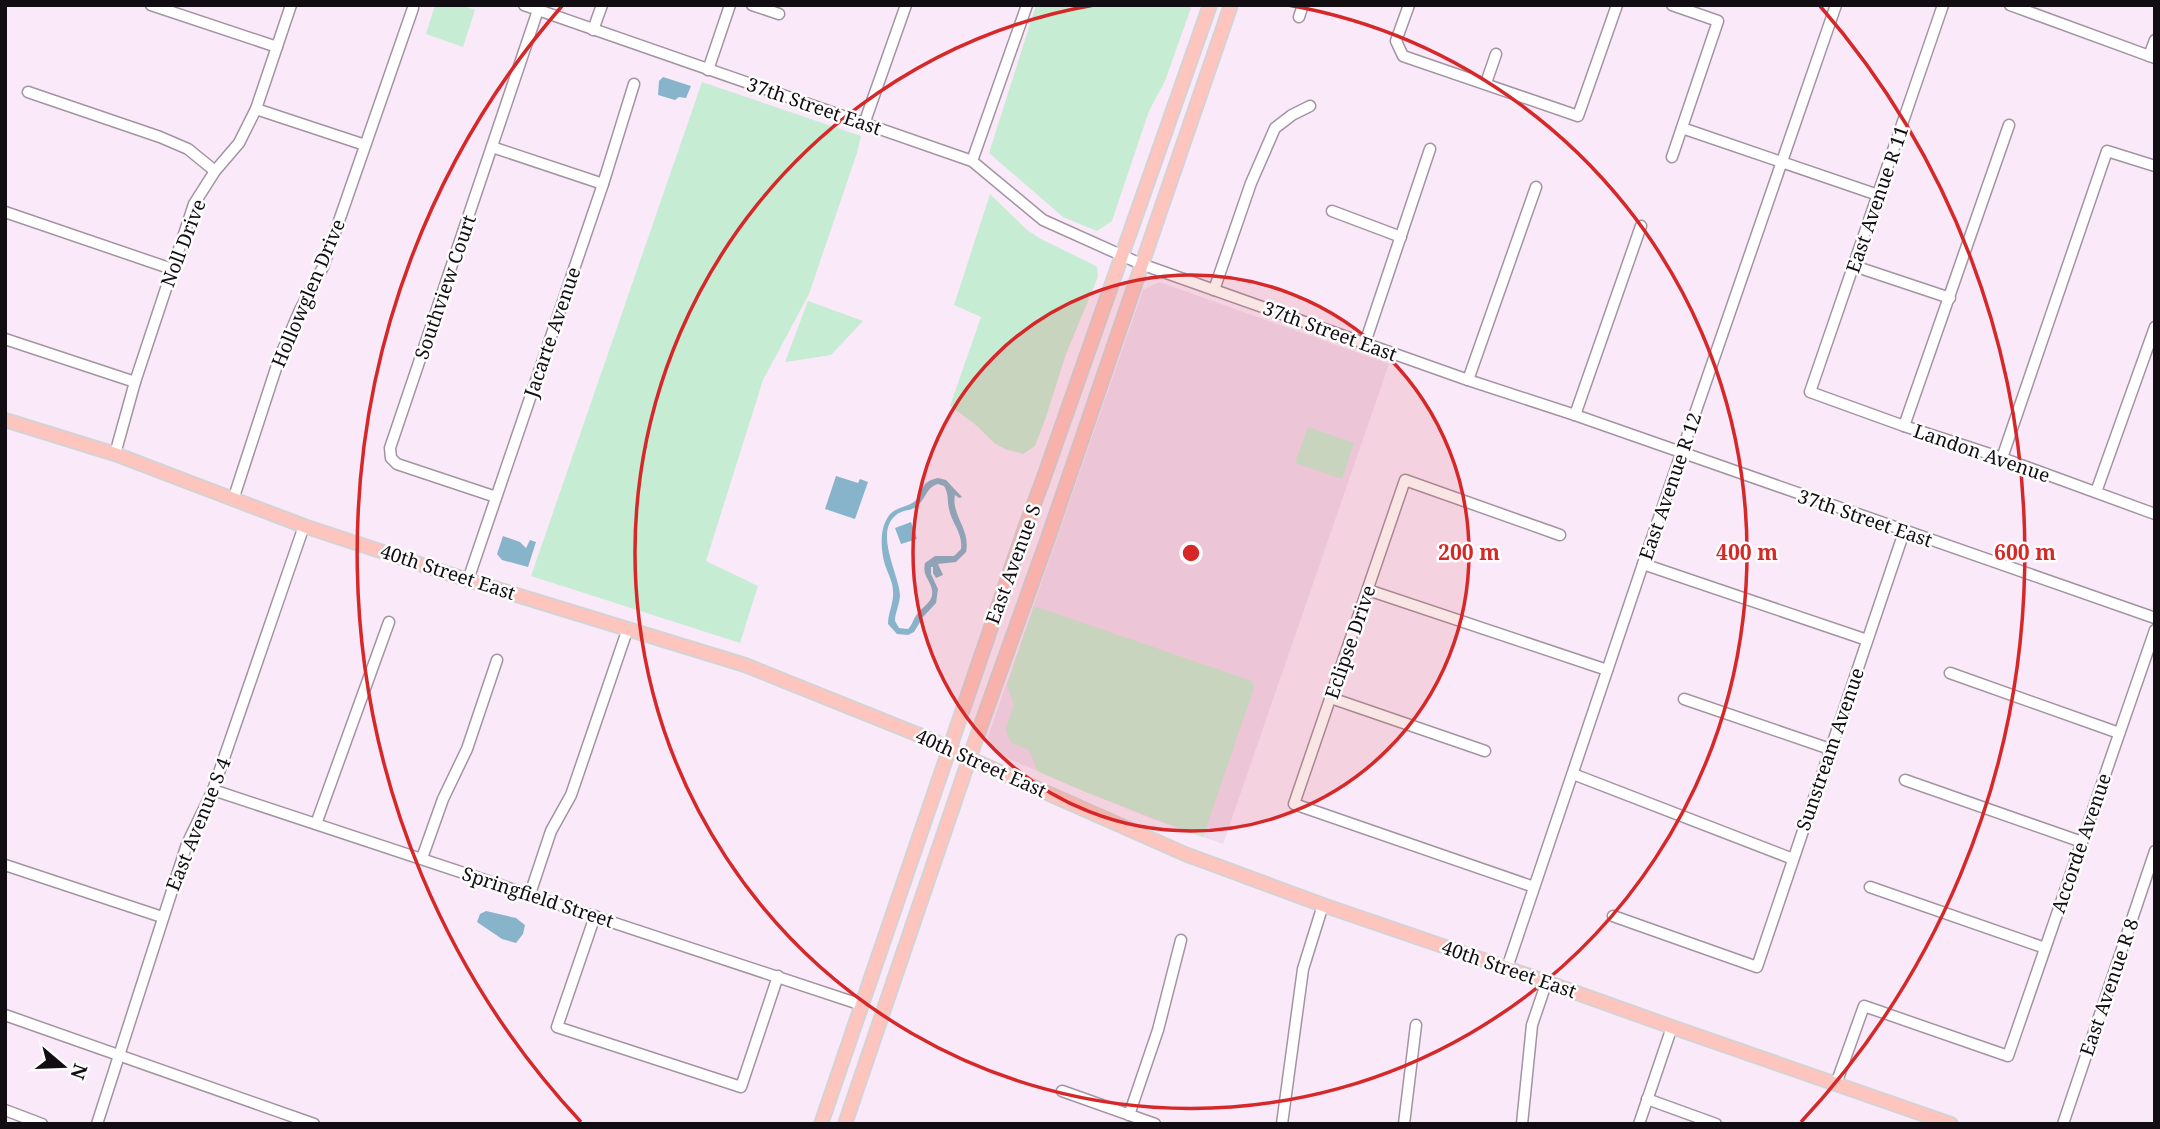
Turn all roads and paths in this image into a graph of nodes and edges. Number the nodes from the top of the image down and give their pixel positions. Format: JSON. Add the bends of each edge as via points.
{"nodes":[{"id":1,"x":151,"y":5,"type":"edge"},
{"id":2,"x":291,"y":5,"type":"edge"},
{"id":3,"x":524,"y":5,"type":"edge"},
{"id":4,"x":602,"y":5,"type":"edge"},
{"id":5,"x":730,"y":5,"type":"edge"},
{"id":6,"x":752,"y":5,"type":"edge"},
{"id":7,"x":906,"y":5,"type":"edge"},
{"id":8,"x":1027,"y":5,"type":"edge"},
{"id":9,"x":1210,"y":5,"type":"edge"},
{"id":10,"x":1231,"y":5,"type":"edge"},
{"id":11,"x":1303,"y":5,"type":"edge"},
{"id":12,"x":1409,"y":5,"type":"edge"},
{"id":13,"x":1617,"y":5,"type":"edge"},
{"id":14,"x":1672,"y":5,"type":"edge"},
{"id":15,"x":1836,"y":5,"type":"edge"},
{"id":16,"x":1943,"y":5,"type":"edge"},
{"id":17,"x":2010,"y":5,"type":"edge"},
{"id":18,"x":413,"y":8,"type":"dead end"},
{"id":19,"x":538,"y":10,"type":"junction"},
{"id":20,"x":779,"y":14,"type":"dead end"},
{"id":21,"x":1299,"y":17,"type":"dead end"},
{"id":22,"x":593,"y":30,"type":"junction"},
{"id":23,"x":2155,"y":40,"type":"edge"},
{"id":24,"x":277,"y":47,"type":"junction"},
{"id":25,"x":1496,"y":54,"type":"dead end"},
{"id":26,"x":2152,"y":57,"type":"edge"},
{"id":27,"x":708,"y":70,"type":"junction"},
{"id":28,"x":1486,"y":83,"type":"junction"},
{"id":29,"x":634,"y":84,"type":"dead end"},
{"id":30,"x":28,"y":93,"type":"dead end"},
{"id":31,"x":1310,"y":106,"type":"dead end"},
{"id":32,"x":256,"y":109,"type":"junction"},
{"id":33,"x":864,"y":124,"type":"junction"},
{"id":34,"x":2009,"y":125,"type":"dead end"},
{"id":35,"x":1682,"y":128,"type":"junction"},
{"id":36,"x":365,"y":145,"type":"junction"},
{"id":37,"x":492,"y":146,"type":"junction"},
{"id":38,"x":1430,"y":149,"type":"dead end"},
{"id":39,"x":1672,"y":157,"type":"dead end"},
{"id":40,"x":1782,"y":161,"type":"junction"},
{"id":41,"x":972,"y":162,"type":"junction"},
{"id":42,"x":2155,"y":166,"type":"edge"},
{"id":43,"x":215,"y":171,"type":"junction"},
{"id":44,"x":603,"y":184,"type":"junction"},
{"id":45,"x":1536,"y":187,"type":"dead end"},
{"id":46,"x":1878,"y":195,"type":"junction"},
{"id":47,"x":1332,"y":211,"type":"dead end"},
{"id":48,"x":5,"y":212,"type":"edge"},
{"id":49,"x":1641,"y":226,"type":"dead end"},
{"id":50,"x":1401,"y":237,"type":"junction"},
{"id":51,"x":1122,"y":256,"type":"junction"},
{"id":52,"x":1141,"y":264,"type":"junction"},
{"id":53,"x":1854,"y":266,"type":"junction"},
{"id":54,"x":172,"y":269,"type":"junction"},
{"id":55,"x":1214,"y":290,"type":"junction"},
{"id":56,"x":1950,"y":298,"type":"junction"},
{"id":57,"x":2155,"y":327,"type":"edge"},
{"id":58,"x":5,"y":339,"type":"edge"},
{"id":59,"x":1365,"y":343,"type":"junction"},
{"id":60,"x":1468,"y":380,"type":"junction"},
{"id":61,"x":135,"y":382,"type":"junction"},
{"id":62,"x":1810,"y":392,"type":"joint"},
{"id":63,"x":1575,"y":415,"type":"junction"},
{"id":64,"x":5,"y":420,"type":"edge"},
{"id":65,"x":1905,"y":426,"type":"junction"},
{"id":66,"x":1681,"y":453,"type":"junction"},
{"id":67,"x":115,"y":454,"type":"junction"},
{"id":68,"x":2003,"y":458,"type":"junction"},
{"id":69,"x":2096,"y":492,"type":"junction"},
{"id":70,"x":496,"y":497,"type":"junction"},
{"id":71,"x":233,"y":500,"type":"junction"},
{"id":72,"x":2155,"y":514,"type":"edge"},
{"id":73,"x":304,"y":526,"type":"junction"},
{"id":74,"x":1904,"y":531,"type":"junction"},
{"id":75,"x":1560,"y":535,"type":"dead end"},
{"id":76,"x":1643,"y":564,"type":"junction"},
{"id":77,"x":468,"y":580,"type":"junction"},
{"id":78,"x":1368,"y":590,"type":"junction"},
{"id":79,"x":2155,"y":618,"type":"edge"},
{"id":80,"x":388,"y":622,"type":"dead end"},
{"id":81,"x":628,"y":628,"type":"junction"},
{"id":82,"x":2155,"y":630,"type":"edge"},
{"id":83,"x":1867,"y":640,"type":"junction"},
{"id":84,"x":497,"y":660,"type":"dead end"},
{"id":85,"x":1607,"y":670,"type":"junction"},
{"id":86,"x":1950,"y":673,"type":"dead end"},
{"id":87,"x":1331,"y":698,"type":"junction"},
{"id":88,"x":1684,"y":699,"type":"dead end"},
{"id":89,"x":2119,"y":733,"type":"junction"},
{"id":90,"x":948,"y":749,"type":"junction"},
{"id":91,"x":1830,"y":750,"type":"junction"},
{"id":92,"x":1485,"y":751,"type":"dead end"},
{"id":93,"x":970,"y":759,"type":"junction"},
{"id":94,"x":1573,"y":774,"type":"junction"},
{"id":95,"x":1905,"y":780,"type":"dead end"},
{"id":96,"x":213,"y":790,"type":"junction"},
{"id":97,"x":316,"y":824,"type":"junction"},
{"id":98,"x":2082,"y":842,"type":"junction"},
{"id":99,"x":2155,"y":851,"type":"edge"},
{"id":100,"x":422,"y":858,"type":"junction"},
{"id":101,"x":1793,"y":859,"type":"junction"},
{"id":102,"x":5,"y":865,"type":"edge"},
{"id":103,"x":1534,"y":887,"type":"junction"},
{"id":104,"x":1870,"y":887,"type":"dead end"},
{"id":105,"x":530,"y":894,"type":"junction"},
{"id":106,"x":1323,"y":905,"type":"junction"},
{"id":107,"x":595,"y":916,"type":"junction"},
{"id":108,"x":1613,"y":916,"type":"dead end"},
{"id":109,"x":162,"y":917,"type":"junction"},
{"id":110,"x":1181,"y":940,"type":"dead end"},
{"id":111,"x":2045,"y":948,"type":"junction"},
{"id":112,"x":1507,"y":968,"type":"junction"},
{"id":113,"x":778,"y":976,"type":"junction"},
{"id":114,"x":1547,"y":981,"type":"junction"},
{"id":115,"x":862,"y":1005,"type":"junction"},
{"id":116,"x":5,"y":1015,"type":"edge"},
{"id":117,"x":1416,"y":1025,"type":"dead end"},
{"id":118,"x":1672,"y":1027,"type":"junction"},
{"id":119,"x":121,"y":1054,"type":"junction"},
{"id":120,"x":1836,"y":1084,"type":"junction"},
{"id":121,"x":1062,"y":1091,"type":"dead end"},
{"id":122,"x":1647,"y":1099,"type":"junction"},
{"id":123,"x":5,"y":1110,"type":"edge"},
{"id":124,"x":1129,"y":1115,"type":"junction"},
{"id":125,"x":42,"y":1124,"type":"edge"},
{"id":126,"x":97,"y":1124,"type":"edge"},
{"id":127,"x":314,"y":1124,"type":"edge"},
{"id":128,"x":821,"y":1124,"type":"edge"},
{"id":129,"x":845,"y":1124,"type":"edge"},
{"id":130,"x":1155,"y":1124,"type":"edge"},
{"id":131,"x":1282,"y":1124,"type":"edge"},
{"id":132,"x":1404,"y":1124,"type":"edge"},
{"id":133,"x":1522,"y":1124,"type":"edge"},
{"id":134,"x":1639,"y":1124,"type":"edge"},
{"id":135,"x":1716,"y":1124,"type":"edge"},
{"id":136,"x":1951,"y":1124,"type":"edge"},
{"id":137,"x":2063,"y":1124,"type":"edge"}],
"edges":[{"from":1,"to":24,"type":"street"},
{"from":2,"to":24,"type":"street","name":"Noll Drive"},
{"from":3,"to":19,"type":"street","name":"37th Street East"},
{"from":4,"to":22,"type":"street"},
{"from":5,"to":27,"type":"street"},
{"from":6,"to":20,"type":"street"},
{"from":7,"to":33,"type":"street"},
{"from":8,"to":41,"type":"street"},
{"from":9,"to":51,"type":"main road","name":"East Avenue S"},
{"from":10,"to":52,"type":"main road","name":"East Avenue S"},
{"from":11,"to":21,"type":"street"},
{"from":12,"to":28,"type":"street","via":[[1396,41],[1403,56]]},
{"from":13,"to":28,"type":"street","via":[[1578,116]]},
{"from":14,"to":35,"type":"street","via":[[1718,21]]},
{"from":15,"to":40,"type":"street","name":"East Avenue R 12"},
{"from":16,"to":46,"type":"street","name":"East Avenue R 11"},
{"from":17,"to":26,"type":"street"},
{"from":18,"to":36,"type":"street","name":"Hollowglen Drive"},
{"from":19,"to":22,"type":"street","name":"37th Street East"},
{"from":19,"to":37,"type":"street","name":"Southview Court"},
{"from":22,"to":27,"type":"street","name":"37th Street East"},
{"from":23,"to":26,"type":"street"},
{"from":24,"to":32,"type":"street","name":"Noll Drive"},
{"from":25,"to":28,"type":"street"},
{"from":27,"to":33,"type":"street","name":"37th Street East"},
{"from":29,"to":44,"type":"street","name":"Jacarte Avenue"},
{"from":30,"to":43,"type":"street","via":[[160,137],[188,149]]},
{"from":31,"to":55,"type":"street","via":[[1275,128]]},
{"from":32,"to":36,"type":"street"},
{"from":32,"to":43,"type":"street","name":"Noll Drive","via":[[239,143]]},
{"from":33,"to":41,"type":"street","name":"37th Street East"},
{"from":34,"to":56,"type":"street"},
{"from":35,"to":39,"type":"street"},
{"from":35,"to":40,"type":"street"},
{"from":36,"to":71,"type":"street","name":"Hollowglen Drive","via":[[323,267],[279,359]]},
{"from":37,"to":44,"type":"street"},
{"from":37,"to":70,"type":"street","name":"Southview Court","via":[[390,449],[397,464]]},
{"from":38,"to":50,"type":"street"},
{"from":40,"to":46,"type":"street"},
{"from":40,"to":66,"type":"street","name":"East Avenue R 12"},
{"from":41,"to":51,"type":"street","name":"37th Street East","via":[[1043,220]]},
{"from":42,"to":68,"type":"street","via":[[2107,151]]},
{"from":43,"to":54,"type":"street","name":"Noll Drive","via":[[194,204]]},
{"from":44,"to":70,"type":"street","name":"Jacarte Avenue"},
{"from":45,"to":60,"type":"street"},
{"from":46,"to":53,"type":"street","name":"East Avenue R 11"},
{"from":47,"to":50,"type":"street"},
{"from":48,"to":54,"type":"street"},
{"from":49,"to":63,"type":"street"},
{"from":50,"to":59,"type":"street"},
{"from":51,"to":52,"type":"street","name":"37th Street East"},
{"from":51,"to":90,"type":"main road","name":"East Avenue S"},
{"from":52,"to":55,"type":"street","name":"37th Street East"},
{"from":52,"to":93,"type":"main road","name":"East Avenue S"},
{"from":53,"to":56,"type":"street"},
{"from":53,"to":62,"type":"street","name":"East Avenue R 11"},
{"from":54,"to":61,"type":"street","name":"Noll Drive"},
{"from":55,"to":59,"type":"street","name":"37th Street East"},
{"from":56,"to":65,"type":"street"},
{"from":57,"to":69,"type":"street"},
{"from":58,"to":61,"type":"street"},
{"from":59,"to":60,"type":"street","name":"37th Street East"},
{"from":60,"to":63,"type":"street","name":"37th Street East"},
{"from":61,"to":67,"type":"street","name":"Noll Drive"},
{"from":62,"to":65,"type":"street","name":"Landon Avenue"},
{"from":63,"to":66,"type":"street","name":"37th Street East"},
{"from":64,"to":67,"type":"main road","name":"40th Street East"},
{"from":65,"to":68,"type":"street","name":"Landon Avenue"},
{"from":66,"to":74,"type":"street","name":"37th Street East"},
{"from":66,"to":76,"type":"street","name":"East Avenue R 12"},
{"from":67,"to":71,"type":"main road","name":"40th Street East"},
{"from":68,"to":69,"type":"street","name":"Landon Avenue"},
{"from":69,"to":72,"type":"street","name":"Landon Avenue"},
{"from":70,"to":77,"type":"street","name":"Jacarte Avenue"},
{"from":71,"to":73,"type":"main road","name":"40th Street East"},
{"from":73,"to":77,"type":"main road","name":"40th Street East"},
{"from":73,"to":96,"type":"street","name":"East Avenue S 4"},
{"from":74,"to":79,"type":"street","name":"37th Street East"},
{"from":74,"to":83,"type":"street","name":"Sunstream Avenue"},
{"from":75,"to":78,"type":"street","name":"Eclipse Drive","via":[[1405,480]]},
{"from":76,"to":83,"type":"street"},
{"from":76,"to":85,"type":"street","name":"East Avenue R 12"},
{"from":77,"to":81,"type":"main road","name":"40th Street East"},
{"from":78,"to":85,"type":"street"},
{"from":78,"to":87,"type":"street","name":"Eclipse Drive"},
{"from":80,"to":97,"type":"street"},
{"from":81,"to":90,"type":"main road","name":"40th Street East","via":[[778,677]]},
{"from":81,"to":105,"type":"street","via":[[571,795],[551,831]]},
{"from":82,"to":89,"type":"street","name":"Accorde Avenue"},
{"from":83,"to":91,"type":"street","name":"Sunstream Avenue"},
{"from":84,"to":100,"type":"street"},
{"from":85,"to":94,"type":"street","name":"East Avenue R 12"},
{"from":86,"to":89,"type":"street"},
{"from":87,"to":92,"type":"street"},
{"from":87,"to":103,"type":"street","name":"Eclipse Drive","via":[[1294,804]]},
{"from":88,"to":91,"type":"street"},
{"from":89,"to":98,"type":"street","name":"Accorde Avenue"},
{"from":90,"to":93,"type":"main road","name":"40th Street East"},
{"from":90,"to":115,"type":"main road","name":"East Avenue S"},
{"from":91,"to":101,"type":"street","name":"Sunstream Avenue"},
{"from":93,"to":106,"type":"main road","name":"40th Street East","via":[[1185,854]]},
{"from":93,"to":129,"type":"main road","name":"East Avenue S"},
{"from":94,"to":101,"type":"street"},
{"from":94,"to":103,"type":"street","name":"East Avenue R 12"},
{"from":95,"to":98,"type":"street"},
{"from":96,"to":97,"type":"street","name":"Springfield Street"},
{"from":96,"to":109,"type":"street","name":"East Avenue S 4","via":[[187,844]]},
{"from":97,"to":100,"type":"street","name":"Springfield Street"},
{"from":98,"to":111,"type":"street","name":"Accorde Avenue"},
{"from":99,"to":137,"type":"street","name":"East Avenue R 8"},
{"from":100,"to":105,"type":"street","name":"Springfield Street"},
{"from":101,"to":108,"type":"street","name":"Sunstream Avenue","via":[[1757,967]]},
{"from":102,"to":109,"type":"street"},
{"from":103,"to":112,"type":"street","name":"East Avenue R 12"},
{"from":104,"to":111,"type":"street"},
{"from":105,"to":107,"type":"street","name":"Springfield Street"},
{"from":106,"to":112,"type":"main road","name":"40th Street East"},
{"from":106,"to":131,"type":"street","via":[[1303,969]]},
{"from":107,"to":113,"type":"street","name":"Springfield Street"},
{"from":107,"to":113,"type":"street","via":[[557,1027],[741,1087]]},
{"from":109,"to":119,"type":"street","name":"East Avenue S 4"},
{"from":110,"to":124,"type":"street","via":[[1158,1030]]},
{"from":111,"to":120,"type":"street","name":"Accorde Avenue","via":[[2008,1056],[1864,1006]]},
{"from":112,"to":114,"type":"main road","name":"40th Street East"},
{"from":113,"to":115,"type":"street","name":"Springfield Street"},
{"from":114,"to":118,"type":"main road","name":"40th Street East"},
{"from":114,"to":133,"type":"street","via":[[1532,1025]]},
{"from":115,"to":128,"type":"main road","name":"East Avenue S"},
{"from":116,"to":119,"type":"street"},
{"from":117,"to":132,"type":"street"},
{"from":118,"to":120,"type":"main road","name":"40th Street East"},
{"from":118,"to":122,"type":"street"},
{"from":119,"to":126,"type":"street","name":"East Avenue S 4"},
{"from":119,"to":127,"type":"street"},
{"from":120,"to":136,"type":"main road","name":"40th Street East"},
{"from":121,"to":124,"type":"street"},
{"from":122,"to":134,"type":"street"},
{"from":122,"to":135,"type":"street"},
{"from":123,"to":125,"type":"street"},
{"from":124,"to":130,"type":"street"}]}
